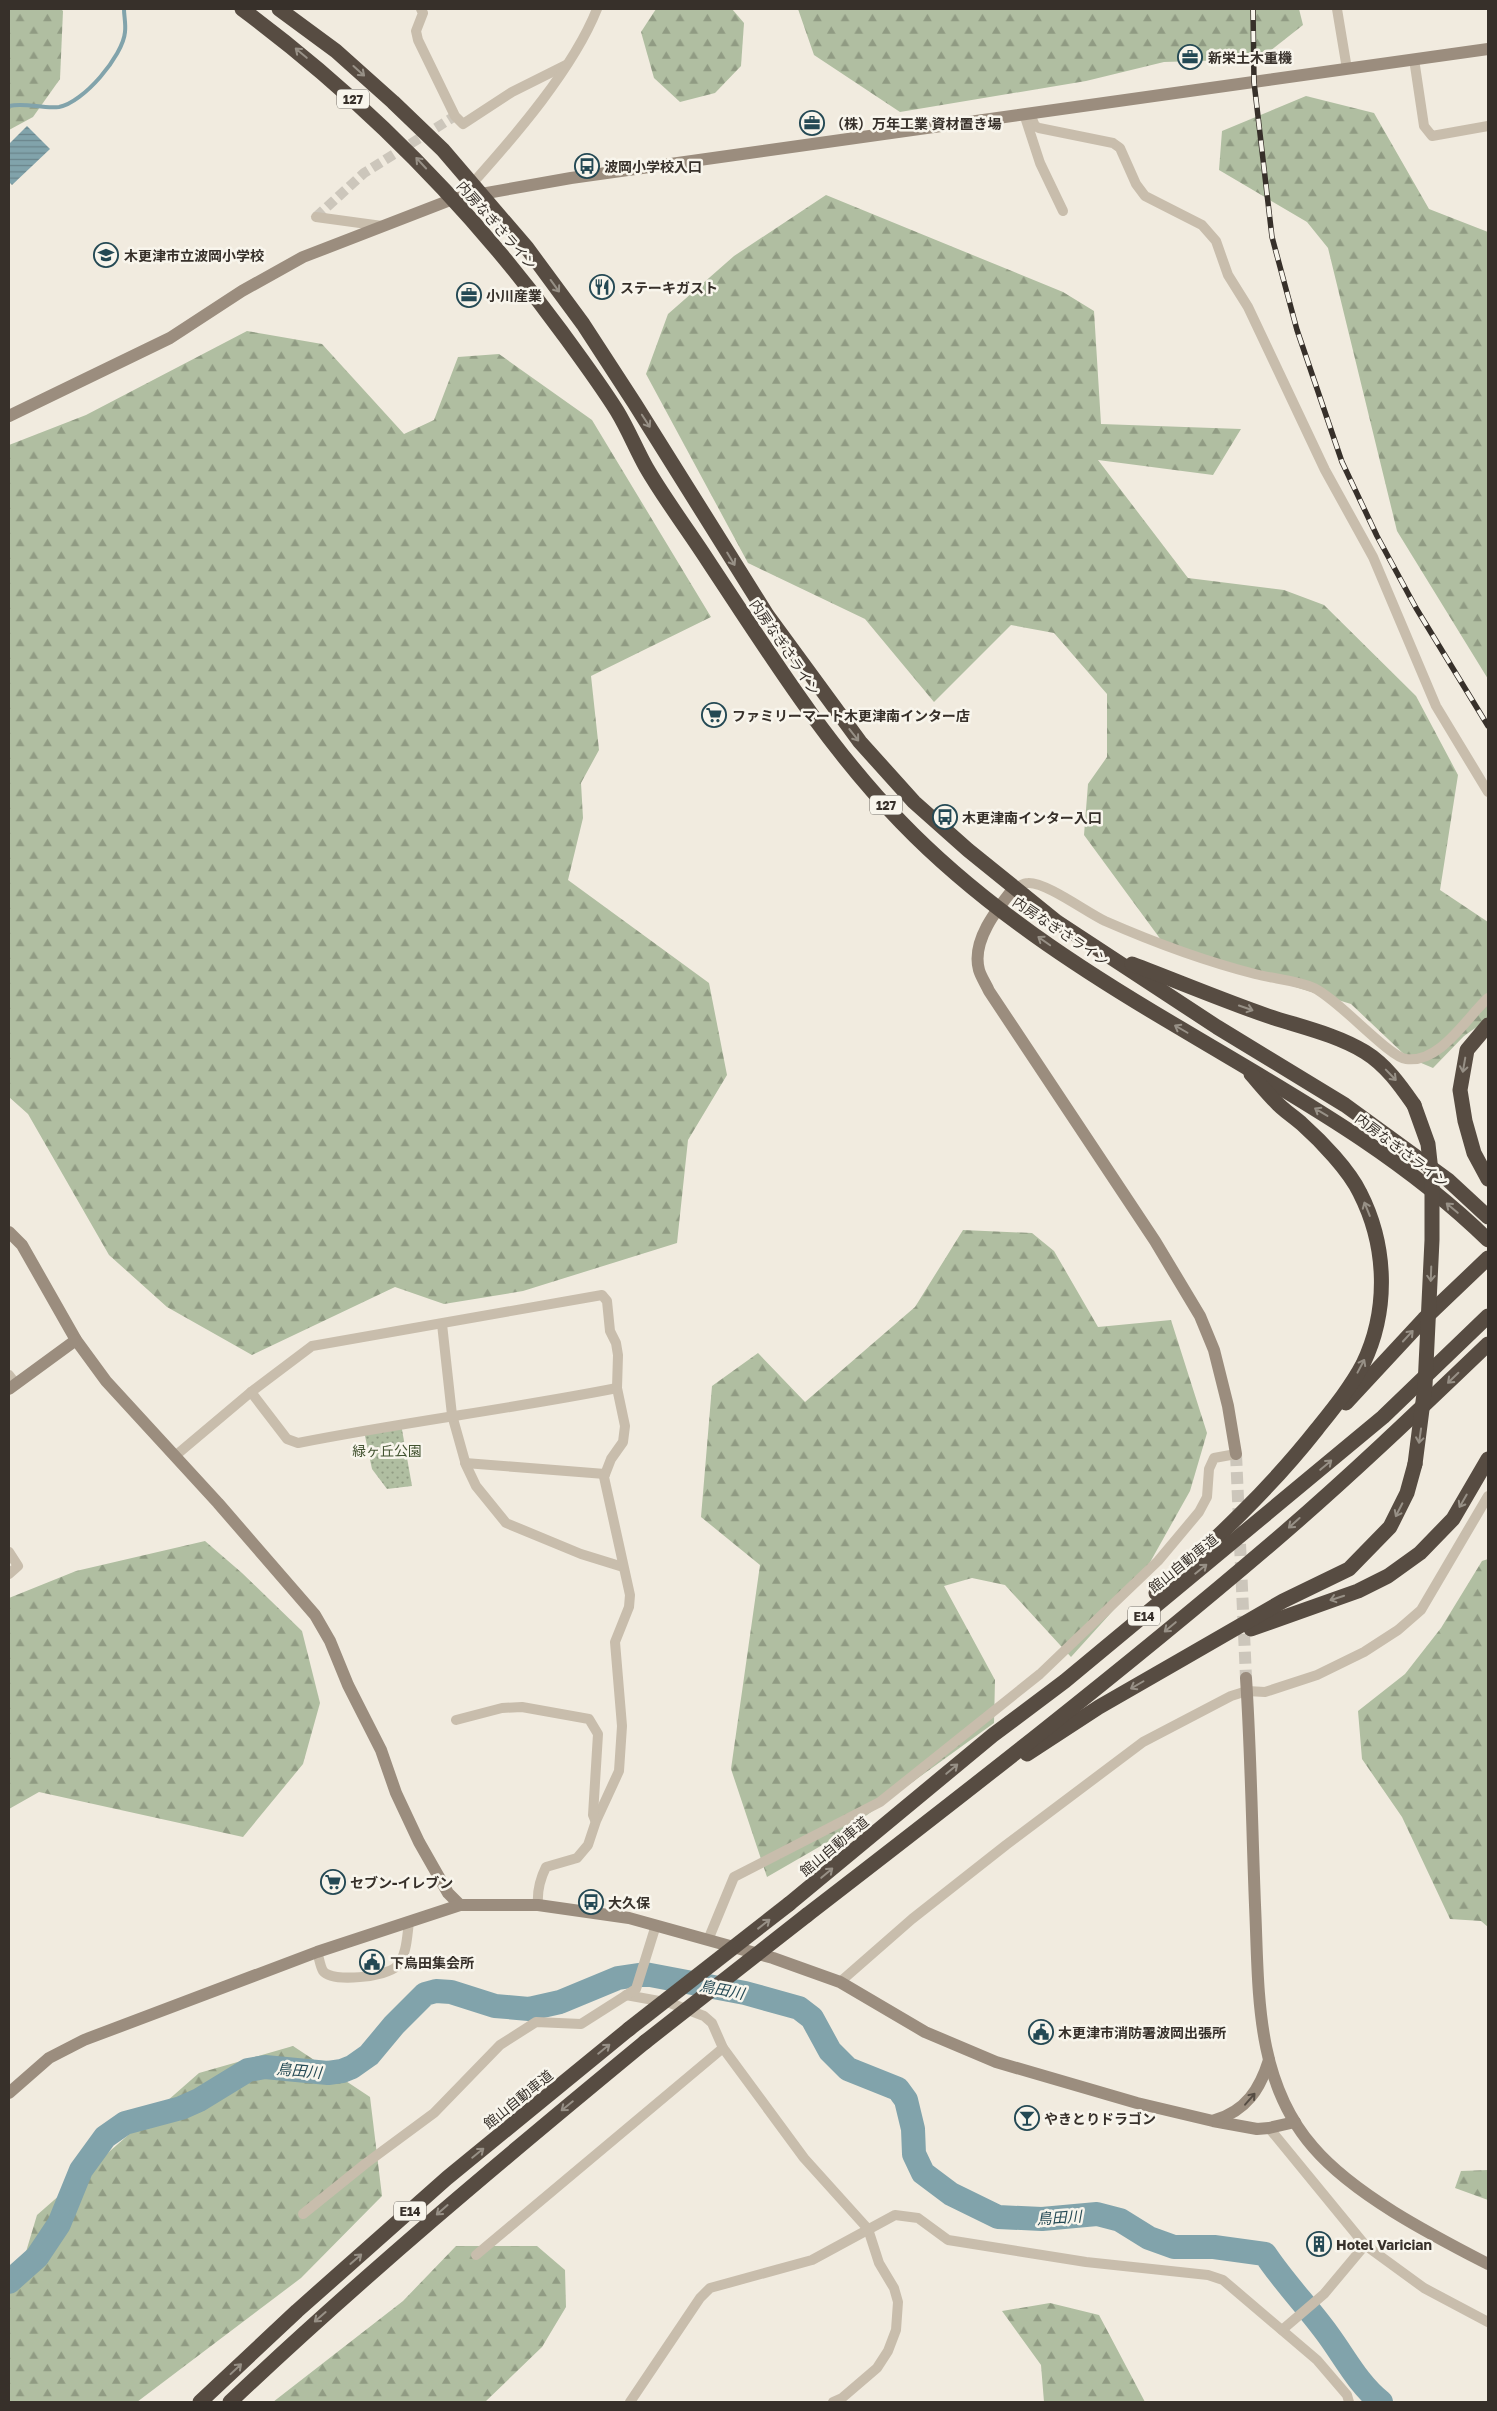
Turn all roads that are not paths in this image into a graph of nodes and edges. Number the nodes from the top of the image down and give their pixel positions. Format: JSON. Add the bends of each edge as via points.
{"nodes":[{"id":1,"x":242,"y":9,"type":"edge"},
{"id":2,"x":279,"y":9,"type":"edge"},
{"id":3,"x":421,"y":9,"type":"edge"},
{"id":4,"x":598,"y":9,"type":"edge"},
{"id":5,"x":1337,"y":9,"type":"edge"},
{"id":6,"x":1488,"y":49,"type":"edge"},
{"id":7,"x":1414,"y":59,"type":"junction"},
{"id":8,"x":566,"y":65,"type":"junction"},
{"id":9,"x":1347,"y":69,"type":"junction"},
{"id":10,"x":1027,"y":115,"type":"junction"},
{"id":11,"x":1488,"y":126,"type":"edge"},
{"id":12,"x":476,"y":190,"type":"junction"},
{"id":13,"x":453,"y":199,"type":"junction"},
{"id":14,"x":1063,"y":211,"type":"dead end"},
{"id":15,"x":316,"y":218,"type":"dead end"},
{"id":16,"x":382,"y":226,"type":"junction"},
{"id":17,"x":9,"y":416,"type":"edge"},
{"id":18,"x":1488,"y":792,"type":"edge"},
{"id":19,"x":1014,"y":888,"type":"junction"},
{"id":20,"x":998,"y":908,"type":"junction"},
{"id":21,"x":1103,"y":952,"type":"junction"},
{"id":22,"x":1488,"y":998,"type":"edge"},
{"id":23,"x":1488,"y":1025,"type":"edge"},
{"id":24,"x":1242,"y":1064,"type":"junction"},
{"id":25,"x":1488,"y":1179,"type":"edge"},
{"id":26,"x":1488,"y":1217,"type":"edge"},
{"id":27,"x":9,"y":1232,"type":"edge"},
{"id":28,"x":1488,"y":1240,"type":"edge"},
{"id":29,"x":1485,"y":1262,"type":"edge"},
{"id":30,"x":1488,"y":1316,"type":"edge"},
{"id":31,"x":442,"y":1324,"type":"junction"},
{"id":32,"x":76,"y":1340,"type":"junction"},
{"id":33,"x":1488,"y":1344,"type":"edge"},
{"id":34,"x":11,"y":1382,"type":"edge"},
{"id":35,"x":617,"y":1388,"type":"junction"},
{"id":36,"x":251,"y":1392,"type":"junction"},
{"id":37,"x":452,"y":1415,"type":"junction"},
{"id":38,"x":1236,"y":1454,"type":"joint"},
{"id":39,"x":175,"y":1456,"type":"junction"},
{"id":40,"x":1488,"y":1459,"type":"edge"},
{"id":41,"x":1292,"y":1461,"type":"junction"},
{"id":42,"x":466,"y":1463,"type":"junction"},
{"id":43,"x":605,"y":1474,"type":"junction"},
{"id":44,"x":1488,"y":1496,"type":"edge"},
{"id":45,"x":9,"y":1552,"type":"edge"},
{"id":46,"x":623,"y":1567,"type":"junction"},
{"id":47,"x":9,"y":1574,"type":"edge"},
{"id":48,"x":1178,"y":1661,"type":"junction"},
{"id":49,"x":1065,"y":1681,"type":"junction"},
{"id":50,"x":1246,"y":1685,"type":"junction"},
{"id":51,"x":456,"y":1720,"type":"dead end"},
{"id":52,"x":596,"y":1821,"type":"junction"},
{"id":53,"x":832,"y":1896,"type":"junction"},
{"id":54,"x":460,"y":1904,"type":"junction"},
{"id":55,"x":538,"y":1905,"type":"junction"},
{"id":56,"x":409,"y":1922,"type":"junction"},
{"id":57,"x":656,"y":1925,"type":"junction"},
{"id":58,"x":708,"y":1940,"type":"junction"},
{"id":59,"x":317,"y":1952,"type":"junction"},
{"id":60,"x":840,"y":1982,"type":"junction"},
{"id":61,"x":626,"y":1995,"type":"junction"},
{"id":62,"x":723,"y":2048,"type":"junction"},
{"id":63,"x":1269,"y":2060,"type":"junction"},
{"id":64,"x":9,"y":2093,"type":"edge"},
{"id":65,"x":1213,"y":2121,"type":"junction"},
{"id":66,"x":1295,"y":2122,"type":"junction"},
{"id":67,"x":1269,"y":2128,"type":"junction"},
{"id":68,"x":304,"y":2214,"type":"dead end"},
{"id":69,"x":868,"y":2229,"type":"junction"},
{"id":70,"x":1366,"y":2245,"type":"junction"},
{"id":71,"x":476,"y":2255,"type":"dead end"},
{"id":72,"x":1488,"y":2264,"type":"edge"},
{"id":73,"x":1488,"y":2322,"type":"edge"},
{"id":74,"x":1286,"y":2328,"type":"junction"},
{"id":75,"x":200,"y":2402,"type":"edge"},
{"id":76,"x":230,"y":2402,"type":"edge"},
{"id":77,"x":630,"y":2402,"type":"edge"},
{"id":78,"x":833,"y":2402,"type":"edge"},
{"id":79,"x":1349,"y":2402,"type":"edge"}],
"edges":[{"from":13,"to":1,"type":"highway","name":"内房なぎさライン","number":"127","one_way":true,"via":[[378,121],[299,51]]},
{"from":2,"to":12,"type":"highway","name":"内房なぎさライン","number":"127","one_way":true,"via":[[336,51],[393,102],[443,150]]},
{"from":3,"to":8,"type":"street","via":[[423,13],[416,31],[418,40],[455,116],[463,124],[512,92]]},
{"from":4,"to":8,"type":"street"},
{"from":5,"to":9,"type":"street"},
{"from":6,"to":7,"type":"street"},
{"from":7,"to":9,"type":"street"},
{"from":7,"to":11,"type":"street","via":[[1424,126],[1432,136]]},
{"from":8,"to":12,"type":"street"},
{"from":9,"to":10,"type":"street"},
{"from":10,"to":12,"type":"street"},
{"from":10,"to":14,"type":"street","via":[[1040,163]]},
{"from":10,"to":18,"type":"street","via":[[1040,128],[1113,143],[1120,148],[1145,196],[1202,225],[1216,241],[1228,275],[1248,307],[1325,470],[1373,557],[1436,706]]},
{"from":12,"to":13,"type":"street"},
{"from":12,"to":19,"type":"highway","name":"内房なぎさライン","number":"127","one_way":true,"via":[[527,248],[583,324],[767,615],[829,703],[914,802]]},
{"from":13,"to":16,"type":"street"},
{"from":13,"to":20,"type":"highway","name":"内房なぎさライン","number":"127","via":[[515,269],[597,382],[618,413],[647,469],[747,621],[846,759],[901,822],[960,878]]},
{"from":15,"to":16,"type":"street"},
{"from":16,"to":17,"type":"street","via":[[302,256],[170,338]]},
{"from":19,"to":20,"type":"street"},
{"from":19,"to":21,"type":"highway","name":"内房なぎさライン","number":"127"},
{"from":19,"to":22,"type":"street","via":[[1027,883],[1043,886],[1098,918],[1183,952],[1312,988],[1333,1000],[1389,1049],[1406,1059],[1422,1057],[1437,1050],[1470,1020]]},
{"from":24,"to":20,"type":"highway","name":"内房なぎさライン","number":"127","one_way":true,"via":[[1178,1027]]},
{"from":20,"to":38,"type":"street","via":[[978,950],[979,968],[989,992],[1156,1241],[1200,1316],[1214,1350]]},
{"from":21,"to":26,"type":"highway","name":"内房なぎさライン","number":"127","via":[[1344,1106],[1448,1180]]},
{"from":21,"to":48,"type":"highway","one_way":true,"bridge":true,"via":[[1206,994],[1333,1036],[1366,1053],[1398,1082],[1414,1105],[1428,1144],[1432,1180],[1427,1351],[1421,1429],[1407,1493],[1390,1527],[1349,1569],[1283,1601]]},
{"from":23,"to":25,"type":"highway","one_way":true,"via":[[1467,1050],[1460,1090],[1474,1153]]},
{"from":28,"to":24,"type":"highway","name":"内房なぎさライン","number":"127","one_way":true,"via":[[1382,1152]]},
{"from":41,"to":24,"type":"highway","one_way":true,"via":[[1339,1402],[1363,1364],[1383,1288],[1379,1253],[1375,1228],[1360,1191],[1336,1160],[1302,1124],[1277,1104]]},
{"from":27,"to":32,"type":"street","via":[[22,1245]]},
{"from":41,"to":29,"type":"highway","one_way":true,"via":[[1424,1319]]},
{"from":49,"to":30,"type":"highway","name":"館山自動車道","number":"E14","one_way":true,"via":[[1383,1417]]},
{"from":31,"to":35,"type":"street","via":[[602,1295],[607,1301],[610,1331],[616,1343]]},
{"from":31,"to":36,"type":"street","via":[[312,1346]]},
{"from":31,"to":37,"type":"street"},
{"from":32,"to":34,"type":"street"},
{"from":32,"to":39,"type":"street","via":[[106,1381]]},
{"from":33,"to":53,"type":"highway","number":"E14","one_way":true,"via":[[1272,1543],[1010,1757]]},
{"from":35,"to":37,"type":"street","via":[[532,1405]]},
{"from":35,"to":43,"type":"street","via":[[625,1426],[623,1442]]},
{"from":36,"to":37,"type":"street","via":[[287,1439],[298,1443]]},
{"from":36,"to":39,"type":"street"},
{"from":37,"to":42,"type":"street"},
{"from":38,"to":58,"type":"street","via":[[1214,1458],[1206,1497],[1199,1512],[1158,1561],[1040,1674],[880,1802],[734,1877]]},
{"from":39,"to":54,"type":"street","via":[[315,1615],[381,1750],[396,1793],[419,1842],[448,1893]]},
{"from":40,"to":48,"type":"highway","one_way":true,"via":[[1453,1519],[1420,1553],[1388,1576],[1358,1591],[1268,1621]]},
{"from":41,"to":49,"type":"highway","via":[[1245,1512],[1122,1624]]},
{"from":42,"to":43,"type":"street"},
{"from":42,"to":46,"type":"street","via":[[476,1486],[506,1523],[581,1554]]},
{"from":43,"to":46,"type":"street","via":[[610,1513]]},
{"from":44,"to":50,"type":"street","via":[[1420,1610],[1398,1630],[1318,1676],[1265,1692]]},
{"from":45,"to":47,"type":"street","via":[[18,1566]]},
{"from":46,"to":52,"type":"street","via":[[630,1595],[616,1642],[622,1726],[619,1771]]},
{"from":48,"to":53,"type":"highway","one_way":true,"via":[[1099,1707],[1015,1763]]},
{"from":75,"to":49,"type":"highway","name":"館山自動車道","number":"E14","one_way":true,"bridge":true,"via":[[447,2178],[789,1904],[993,1735]]},
{"from":50,"to":60,"type":"street","via":[[1144,1742],[998,1851],[912,1919]]},
{"from":50,"to":63,"type":"street","via":[[1256,1983]]},
{"from":51,"to":52,"type":"street","via":[[502,1708],[522,1707],[589,1719],[598,1734]]},
{"from":52,"to":55,"type":"street","via":[[588,1845],[577,1858],[546,1867],[541,1876]]},
{"from":53,"to":76,"type":"highway","number":"E14","one_way":true,"bridge":true,"via":[[645,2042],[461,2194],[310,2326]]},
{"from":54,"to":55,"type":"street"},
{"from":54,"to":56,"type":"street"},
{"from":55,"to":57,"type":"street"},
{"from":56,"to":59,"type":"street"},
{"from":56,"to":59,"type":"street","via":[[405,1950],[399,1965],[391,1972],[368,1978],[330,1976],[323,1971]]},
{"from":57,"to":58,"type":"street"},
{"from":57,"to":61,"type":"street","via":[[636,1988]]},
{"from":58,"to":60,"type":"street","via":[[773,1958]]},
{"from":59,"to":64,"type":"street","via":[[84,2040],[49,2058]]},
{"from":60,"to":65,"type":"street","via":[[925,2032],[996,2062]]},
{"from":61,"to":62,"type":"street","via":[[670,2004],[704,2016],[712,2023]]},
{"from":61,"to":68,"type":"street","via":[[581,2024],[536,2022],[500,2045],[434,2113]]},
{"from":62,"to":69,"type":"street","via":[[804,2158]]},
{"from":62,"to":71,"type":"street"},
{"from":65,"to":63,"type":"street","one_way":true,"via":[[1230,2115],[1245,2104],[1256,2091]]},
{"from":63,"to":66,"type":"street","via":[[1282,2098]]},
{"from":65,"to":67,"type":"street"},
{"from":66,"to":67,"type":"street"},
{"from":66,"to":72,"type":"street","via":[[1312,2146],[1349,2181],[1435,2236]]},
{"from":67,"to":70,"type":"street"},
{"from":69,"to":74,"type":"street","via":[[895,2215],[918,2218],[948,2240],[1086,2262],[1208,2275],[1223,2280]]},
{"from":69,"to":77,"type":"street","via":[[812,2260],[710,2288]]},
{"from":69,"to":78,"type":"street","via":[[879,2263],[894,2288],[898,2302],[896,2330],[877,2368],[854,2389]]},
{"from":70,"to":73,"type":"street","via":[[1424,2288]]},
{"from":70,"to":74,"type":"street","via":[[1324,2294]]},
{"from":74,"to":79,"type":"street","via":[[1347,2395]]}]}
